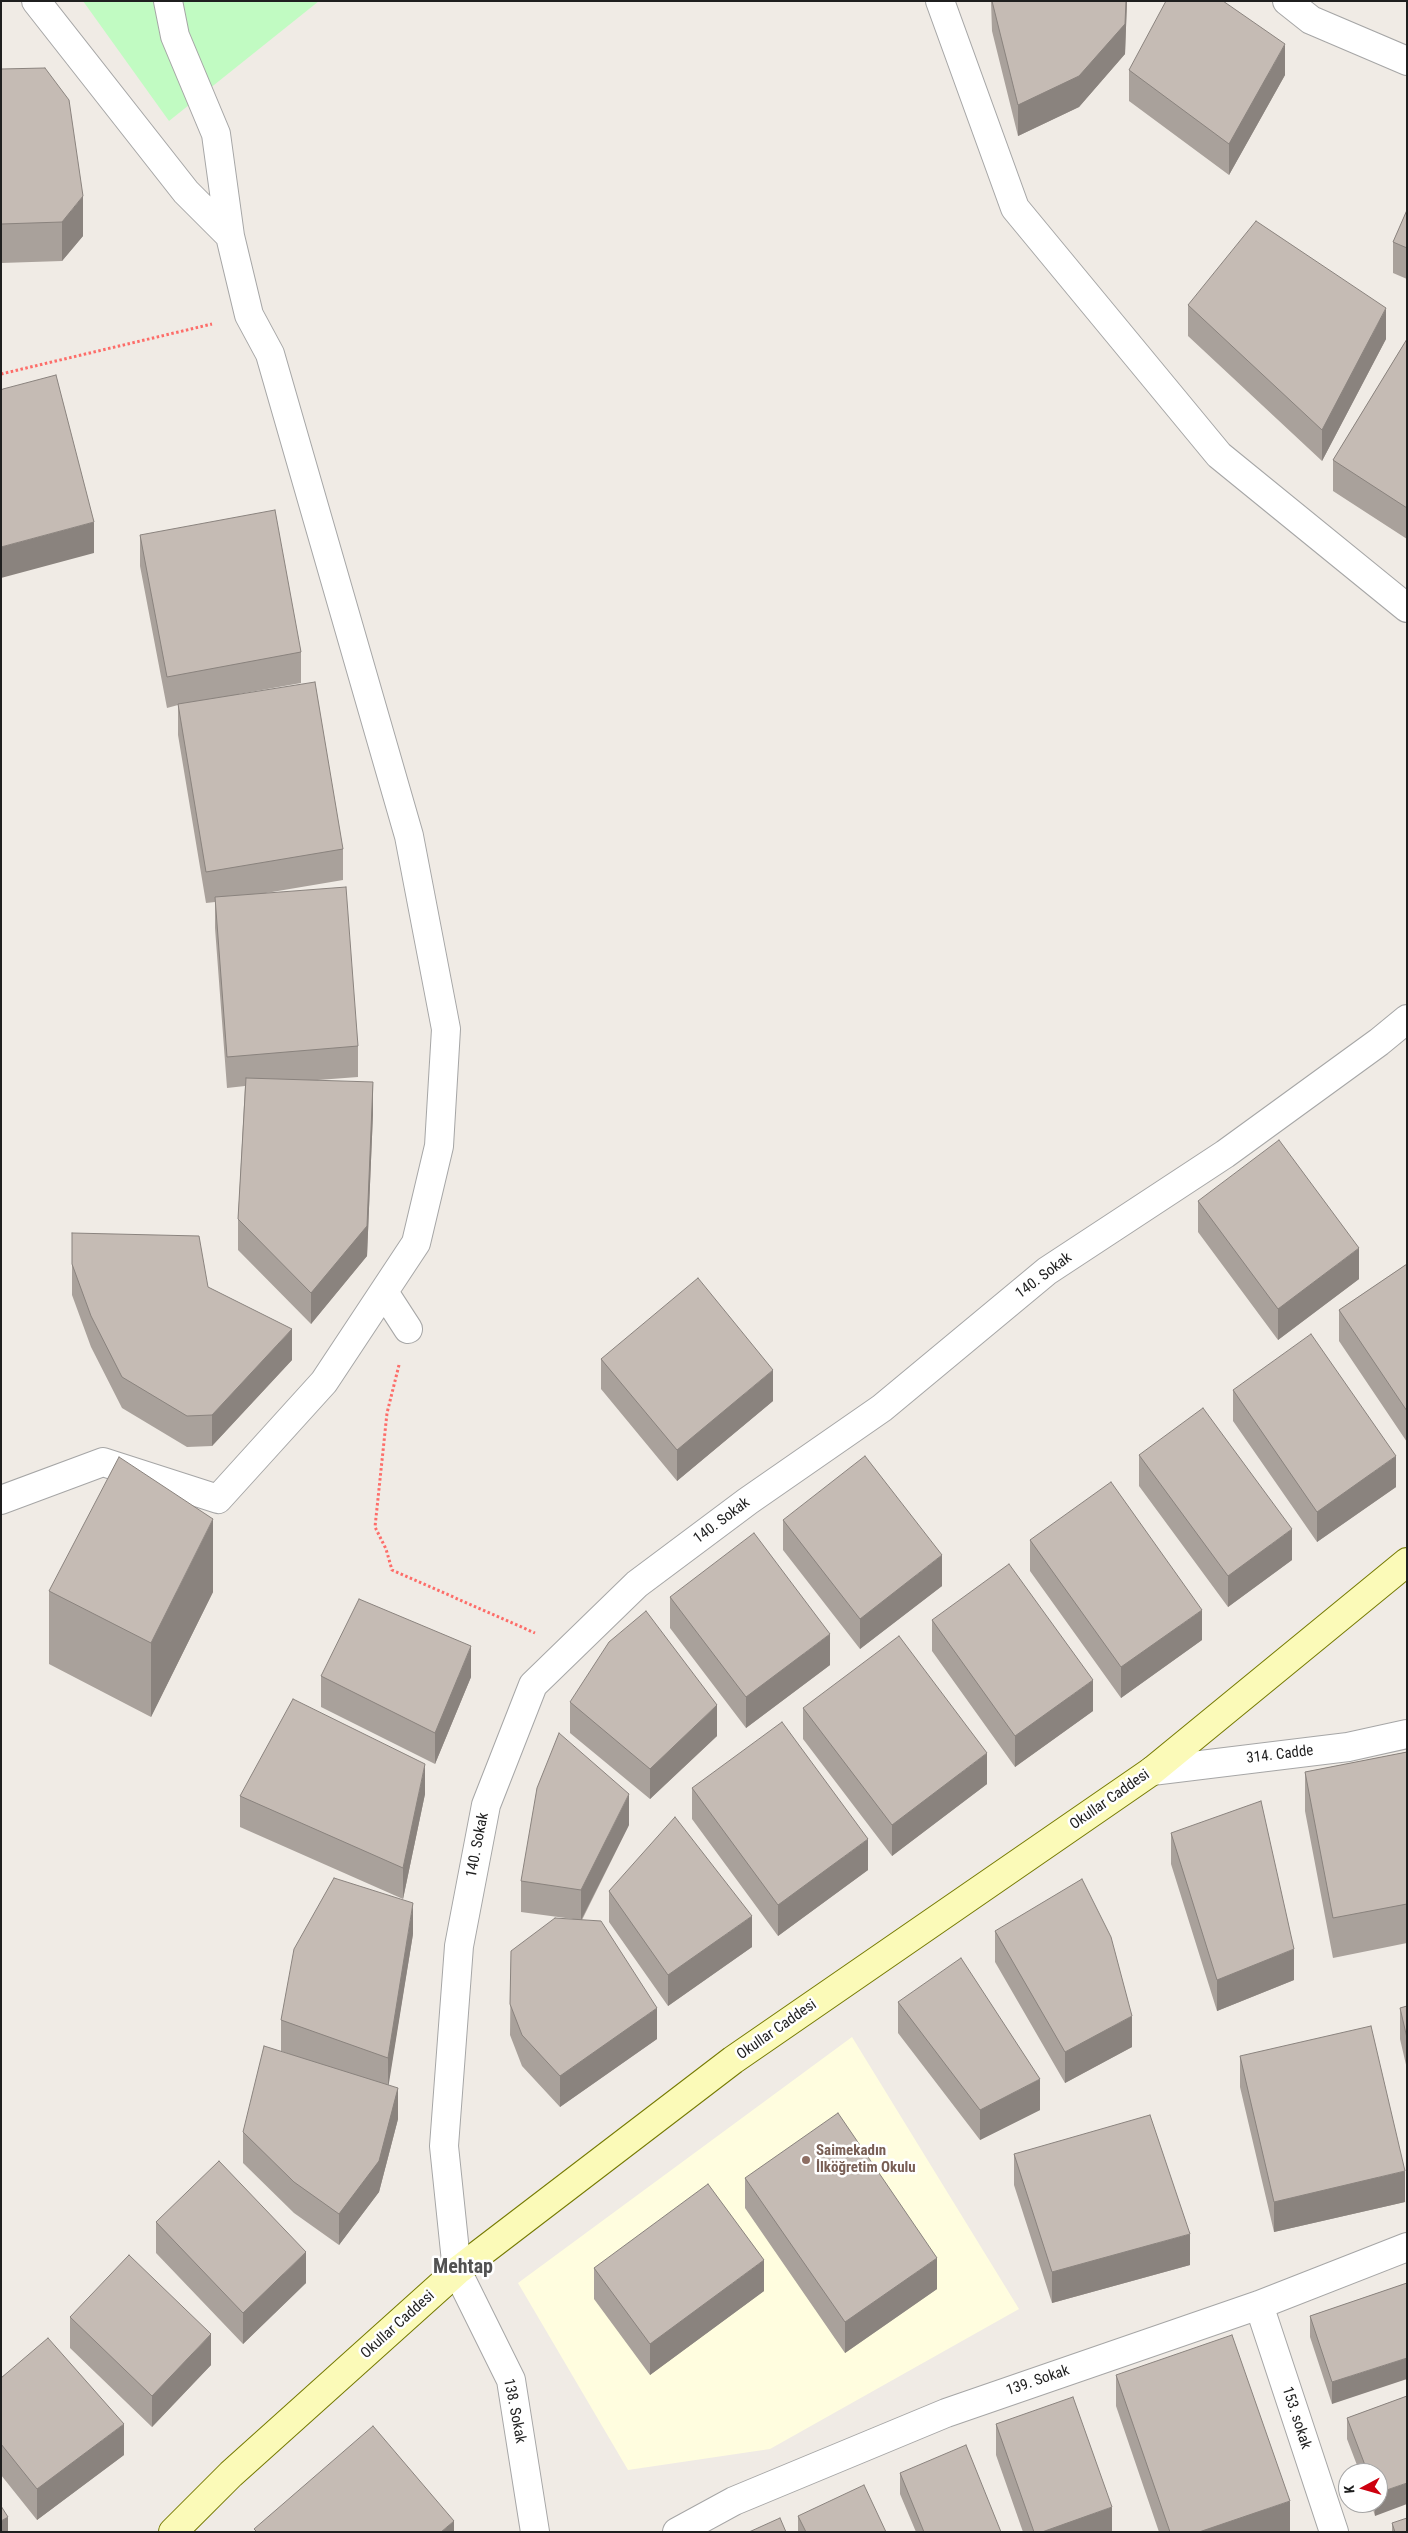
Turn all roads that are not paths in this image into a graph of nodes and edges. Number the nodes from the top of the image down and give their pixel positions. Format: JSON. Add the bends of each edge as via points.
{"nodes":[{"id":1,"x":36,"y":1,"type":"edge"},
{"id":2,"x":168,"y":1,"type":"edge"},
{"id":3,"x":940,"y":1,"type":"edge"},
{"id":4,"x":1287,"y":1,"type":"edge"},
{"id":5,"x":1407,"y":61,"type":"edge"},
{"id":6,"x":230,"y":236,"type":"junction"},
{"id":7,"x":1407,"y":608,"type":"edge"},
{"id":8,"x":1407,"y":1019,"type":"edge"},
{"id":9,"x":384,"y":1292,"type":"junction"},
{"id":10,"x":408,"y":1329,"type":"road end"},
{"id":11,"x":1,"y":1500,"type":"edge"},
{"id":12,"x":1407,"y":1562,"type":"edge"},
{"id":13,"x":1407,"y":1734,"type":"edge"},
{"id":14,"x":1152,"y":1771,"type":"junction"},
{"id":15,"x":1407,"y":2248,"type":"edge"},
{"id":16,"x":457,"y":2271,"type":"junction"},
{"id":17,"x":1259,"y":2305,"type":"junction"},
{"id":18,"x":172,"y":2532,"type":"edge"},
{"id":19,"x":535,"y":2532,"type":"edge"},
{"id":20,"x":677,"y":2532,"type":"edge"},
{"id":21,"x":1334,"y":2532,"type":"edge"}],
"edges":[{"from":1,"to":6,"type":"street","via":[[186,192]]},
{"from":2,"to":6,"type":"street","via":[[175,36],[216,134]]},
{"from":3,"to":7,"type":"street","via":[[1015,208],[1219,454]]},
{"from":4,"to":5,"type":"street","via":[[1311,20]]},
{"from":6,"to":9,"type":"street","via":[[250,315],[270,354],[409,836],[446,1029],[439,1146],[416,1244]]},
{"from":8,"to":16,"type":"street","name":"140. Sokak","via":[[1225,1154],[1047,1271],[882,1408],[748,1501],[560,1644],[533,1685],[486,1805],[459,1946],[444,2146]]},
{"from":9,"to":10,"type":"street"},
{"from":9,"to":11,"type":"street","via":[[324,1382],[218,1499],[103,1462]]},
{"from":12,"to":14,"type":"street","name":"Okullar Caddesi"},
{"from":13,"to":14,"type":"street","name":"314. Cadde","via":[[1348,1747]]},
{"from":14,"to":16,"type":"street","name":"Okullar Caddesi","via":[[733,2060]]},
{"from":15,"to":17,"type":"street","name":"139. Sokak"},
{"from":16,"to":18,"type":"street","name":"Okullar Caddesi","via":[[231,2474]]},
{"from":16,"to":19,"type":"street","name":"138. Sokak","via":[[511,2380]]},
{"from":17,"to":20,"type":"street","name":"139. Sokak","via":[[946,2413],[734,2501]]},
{"from":17,"to":21,"type":"street","name":"153. sokak"}]}
